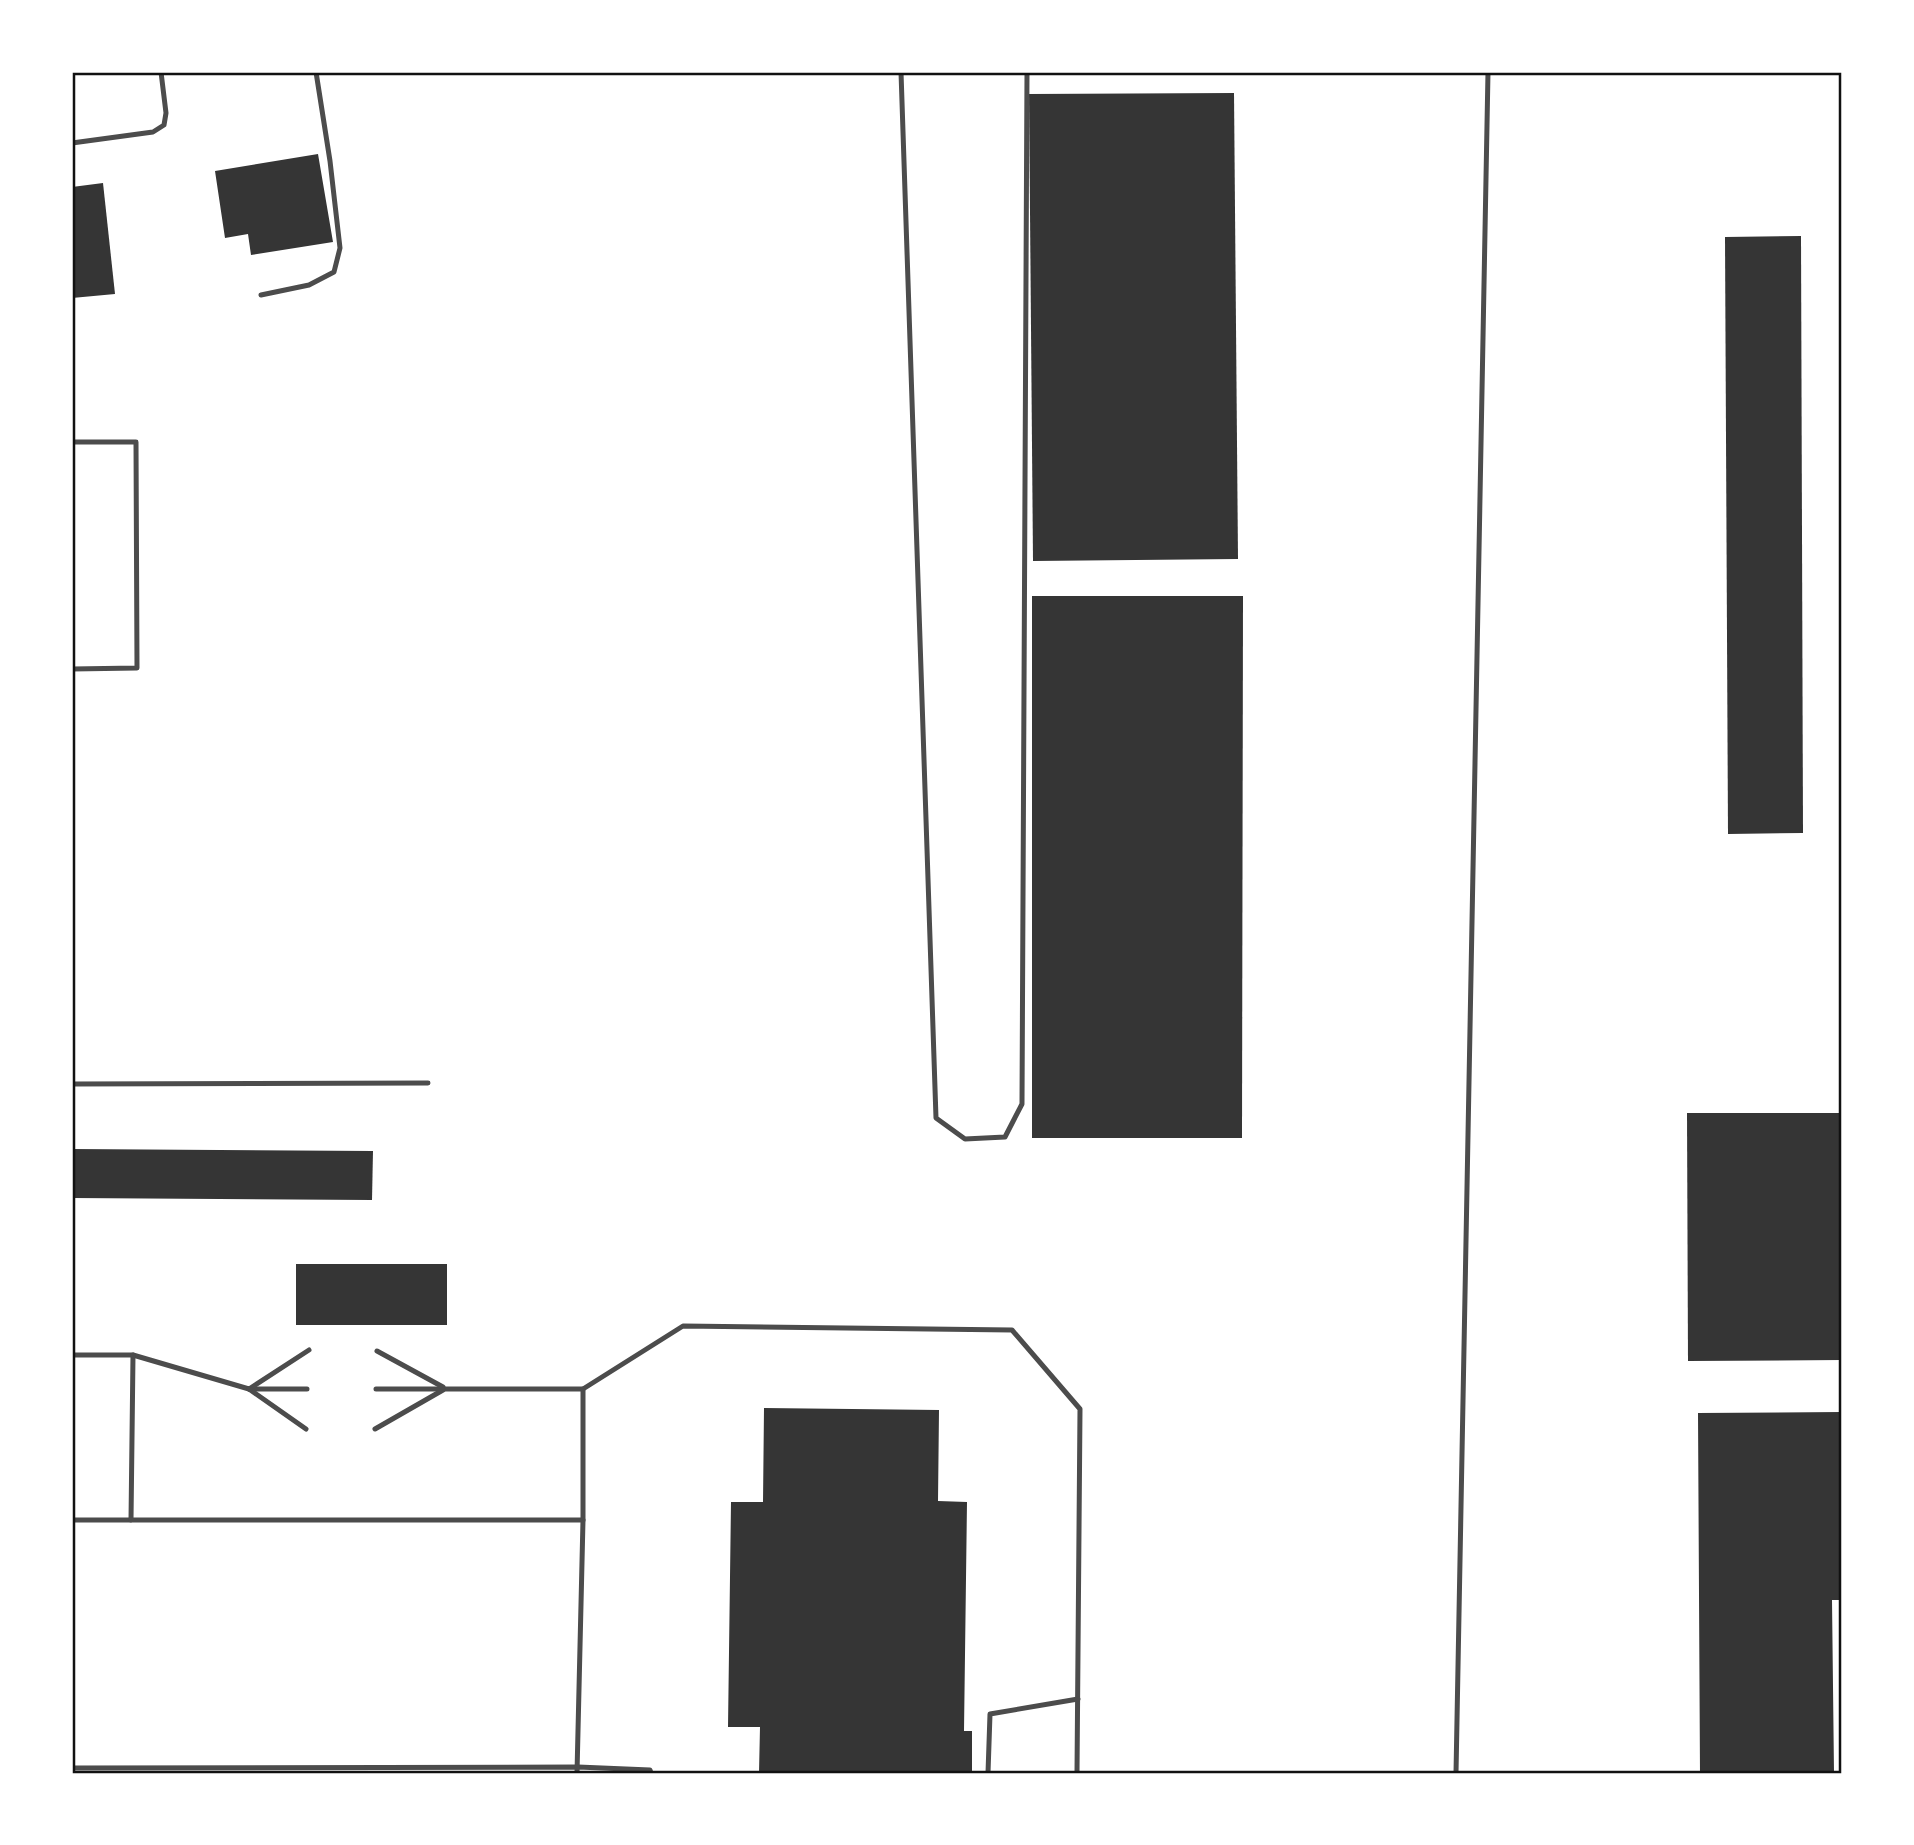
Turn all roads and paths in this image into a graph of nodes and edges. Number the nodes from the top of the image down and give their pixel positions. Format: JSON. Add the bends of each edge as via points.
{"nodes":[{"id":1,"x":161,"y":72,"type":"edge"},
{"id":2,"x":316,"y":72,"type":"edge"},
{"id":3,"x":901,"y":72,"type":"edge"},
{"id":4,"x":1027,"y":72,"type":"edge"},
{"id":5,"x":1488,"y":72,"type":"edge"},
{"id":6,"x":72,"y":143,"type":"edge"},
{"id":7,"x":261,"y":295,"type":"dead end"},
{"id":8,"x":72,"y":442,"type":"edge"},
{"id":9,"x":72,"y":669,"type":"edge"},
{"id":10,"x":428,"y":1083,"type":"dead end"},
{"id":11,"x":72,"y":1084,"type":"edge"},
{"id":12,"x":309,"y":1350,"type":"dead end"},
{"id":13,"x":377,"y":1351,"type":"dead end"},
{"id":14,"x":72,"y":1355,"type":"edge"},
{"id":15,"x":132,"y":1355,"type":"junction"},
{"id":16,"x":446,"y":1388,"type":"junction"},
{"id":17,"x":307,"y":1389,"type":"dead end"},
{"id":18,"x":583,"y":1389,"type":"junction"},
{"id":19,"x":249,"y":1390,"type":"junction"},
{"id":20,"x":376,"y":1390,"type":"dead end"},
{"id":21,"x":306,"y":1429,"type":"dead end"},
{"id":22,"x":374,"y":1429,"type":"dead end"},
{"id":23,"x":72,"y":1520,"type":"edge"},
{"id":24,"x":131,"y":1520,"type":"junction"},
{"id":25,"x":583,"y":1520,"type":"junction"},
{"id":26,"x":1077,"y":1699,"type":"junction"},
{"id":27,"x":72,"y":1768,"type":"edge"},
{"id":28,"x":577,"y":1770,"type":"edge"},
{"id":29,"x":651,"y":1773,"type":"edge"},
{"id":30,"x":988,"y":1773,"type":"edge"},
{"id":31,"x":1077,"y":1773,"type":"edge"},
{"id":32,"x":1456,"y":1773,"type":"edge"}],
"edges":[{"from":1,"to":6,"type":"lane","via":[[163,125],[153,132]]},
{"from":2,"to":7,"type":"lane","via":[[340,248],[334,272],[309,285]]},
{"from":3,"to":4,"type":"lane","via":[[936,1118],[965,1139],[1005,1137],[1023,1104]]},
{"from":5,"to":32,"type":"lane"},
{"from":8,"to":9,"type":"lane","via":[[136,442],[137,668]]},
{"from":10,"to":11,"type":"lane"},
{"from":12,"to":19,"type":"lane"},
{"from":13,"to":16,"type":"lane"},
{"from":14,"to":15,"type":"lane"},
{"from":15,"to":19,"type":"lane"},
{"from":15,"to":24,"type":"lane"},
{"from":16,"to":18,"type":"lane"},
{"from":16,"to":20,"type":"lane"},
{"from":16,"to":22,"type":"lane"},
{"from":17,"to":19,"type":"lane"},
{"from":18,"to":25,"type":"lane"},
{"from":18,"to":26,"type":"lane","via":[[683,1326],[1012,1330],[1080,1409]]},
{"from":19,"to":21,"type":"lane"},
{"from":23,"to":24,"type":"lane"},
{"from":24,"to":25,"type":"lane"},
{"from":25,"to":28,"type":"lane"},
{"from":26,"to":30,"type":"lane","via":[[990,1714]]},
{"from":26,"to":31,"type":"lane"},
{"from":27,"to":28,"type":"lane"},
{"from":28,"to":29,"type":"lane"}]}
